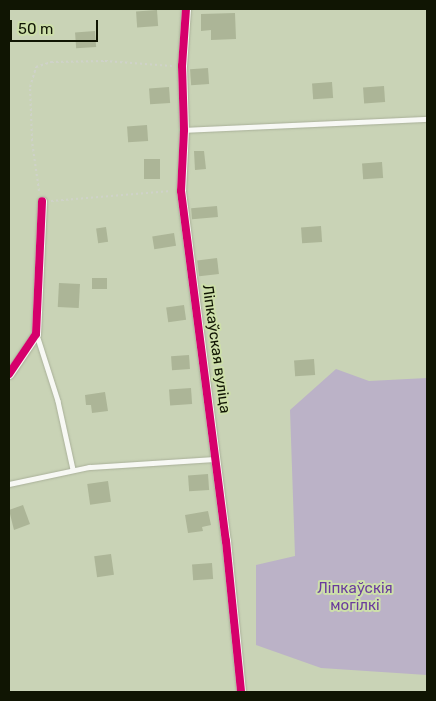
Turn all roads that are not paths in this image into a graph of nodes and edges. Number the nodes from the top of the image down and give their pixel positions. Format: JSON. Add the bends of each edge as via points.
{"nodes":[{"id":1,"x":186,"y":9,"type":"edge"},
{"id":2,"x":427,"y":119,"type":"edge"},
{"id":3,"x":184,"y":130,"type":"junction"},
{"id":4,"x":42,"y":201,"type":"road end"},
{"id":5,"x":36,"y":334,"type":"junction"},
{"id":6,"x":9,"y":374,"type":"edge"},
{"id":7,"x":216,"y":459,"type":"junction"},
{"id":8,"x":73,"y":470,"type":"junction"},
{"id":9,"x":9,"y":484,"type":"edge"},
{"id":10,"x":241,"y":692,"type":"edge"}],
"edges":[{"from":1,"to":3,"type":"street","name":"Ліпкаўская вуліца","via":[[182,66]]},
{"from":2,"to":3,"type":"lane"},
{"from":3,"to":7,"type":"street","name":"Ліпкаўская вуліца","via":[[181,190]]},
{"from":4,"to":5,"type":"street"},
{"from":5,"to":6,"type":"street"},
{"from":5,"to":8,"type":"lane","via":[[58,401]]},
{"from":7,"to":8,"type":"lane"},
{"from":7,"to":10,"type":"street","name":"Ліпкаўская вуліца"},
{"from":8,"to":9,"type":"lane"}]}
